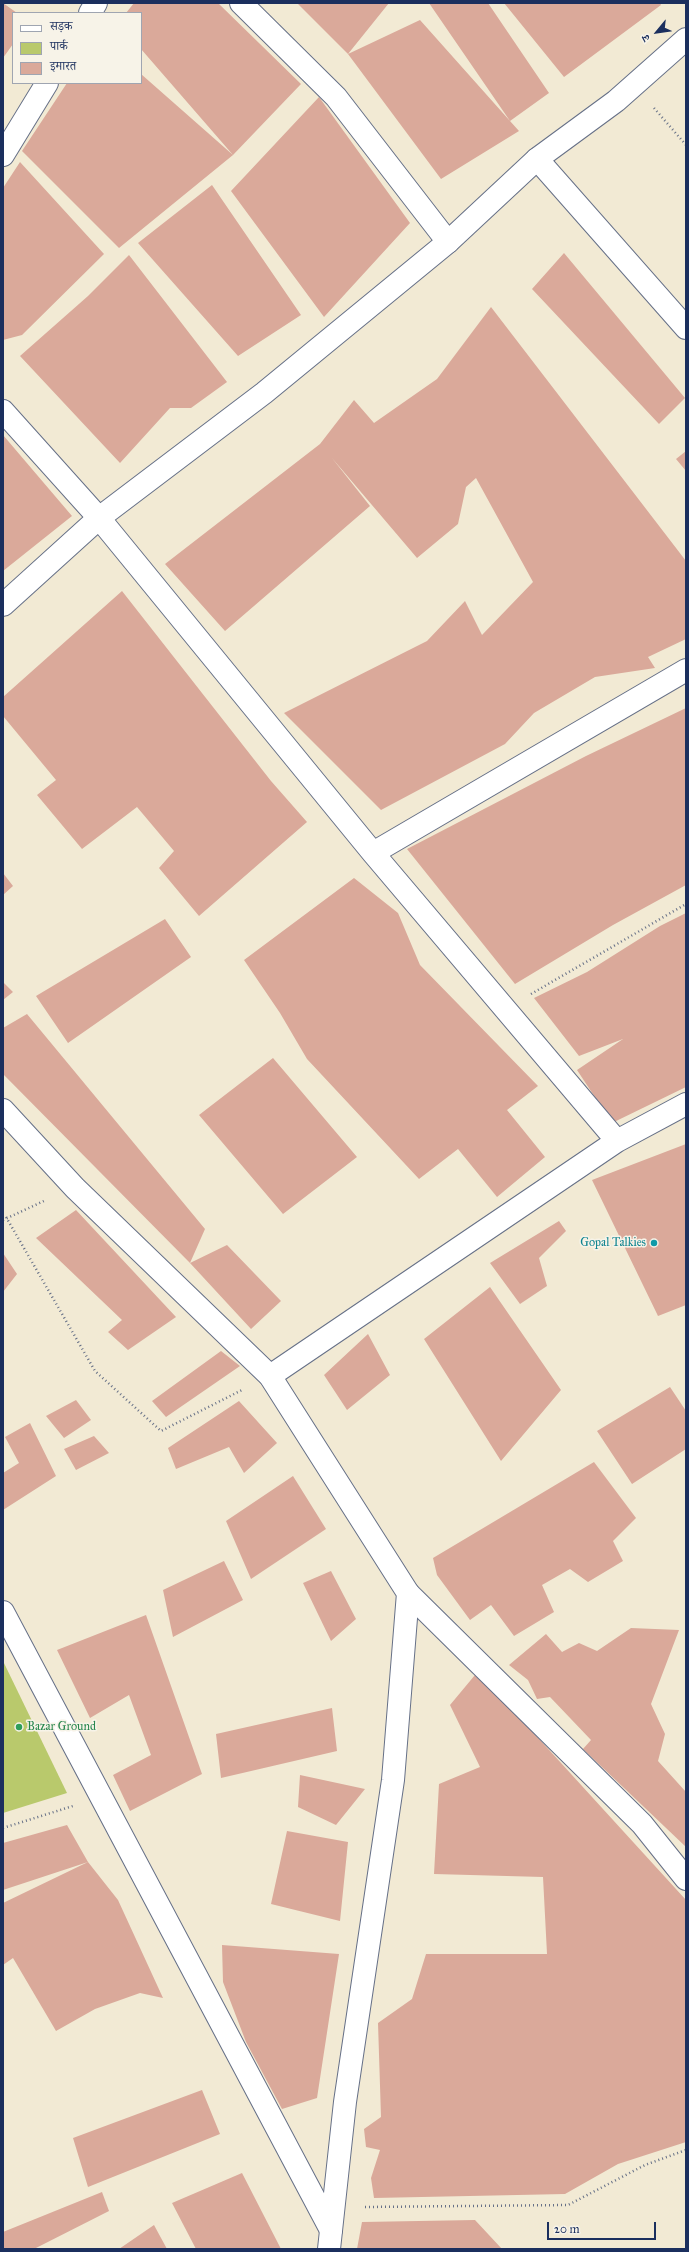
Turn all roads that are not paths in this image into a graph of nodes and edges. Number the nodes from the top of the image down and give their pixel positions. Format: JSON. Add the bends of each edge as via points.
{"nodes":[{"id":1,"x":96,"y":3,"type":"edge"},
{"id":2,"x":241,"y":3,"type":"edge"},
{"id":3,"x":91,"y":12,"type":"edge"},
{"id":4,"x":686,"y":39,"type":"edge"},
{"id":5,"x":46,"y":84,"type":"edge"},
{"id":6,"x":3,"y":156,"type":"edge"},
{"id":7,"x":537,"y":159,"type":"junction"},
{"id":8,"x":448,"y":242,"type":"junction"},
{"id":9,"x":686,"y":328,"type":"edge"},
{"id":10,"x":3,"y":410,"type":"edge"},
{"id":11,"x":99,"y":518,"type":"junction"},
{"id":12,"x":3,"y":605,"type":"edge"},
{"id":13,"x":686,"y":670,"type":"edge"},
{"id":14,"x":373,"y":853,"type":"junction"},
{"id":15,"x":686,"y":1104,"type":"edge"},
{"id":16,"x":3,"y":1110,"type":"edge"},
{"id":17,"x":617,"y":1141,"type":"junction"},
{"id":18,"x":270,"y":1376,"type":"junction"},
{"id":19,"x":408,"y":1593,"type":"junction"},
{"id":20,"x":3,"y":1612,"type":"edge"},
{"id":21,"x":686,"y":1879,"type":"edge"},
{"id":22,"x":330,"y":2239,"type":"edge"}],
"edges":[{"from":1,"to":3,"type":"street"},
{"from":2,"to":8,"type":"street","via":[[336,97]]},
{"from":4,"to":7,"type":"street","via":[[634,85]]},
{"from":5,"to":6,"type":"street"},
{"from":7,"to":8,"type":"street"},
{"from":7,"to":9,"type":"street"},
{"from":8,"to":11,"type":"street","via":[[264,393]]},
{"from":10,"to":11,"type":"street"},
{"from":11,"to":12,"type":"street"},
{"from":11,"to":14,"type":"street"},
{"from":13,"to":14,"type":"street"},
{"from":14,"to":17,"type":"street"},
{"from":15,"to":17,"type":"street"},
{"from":16,"to":18,"type":"street","via":[[75,1188]]},
{"from":17,"to":18,"type":"street"},
{"from":18,"to":19,"type":"street"},
{"from":19,"to":21,"type":"street","via":[[642,1824]]},
{"from":19,"to":22,"type":"street","via":[[393,1780],[345,2102]]},
{"from":20,"to":22,"type":"street","via":[[273,2124]]}]}
